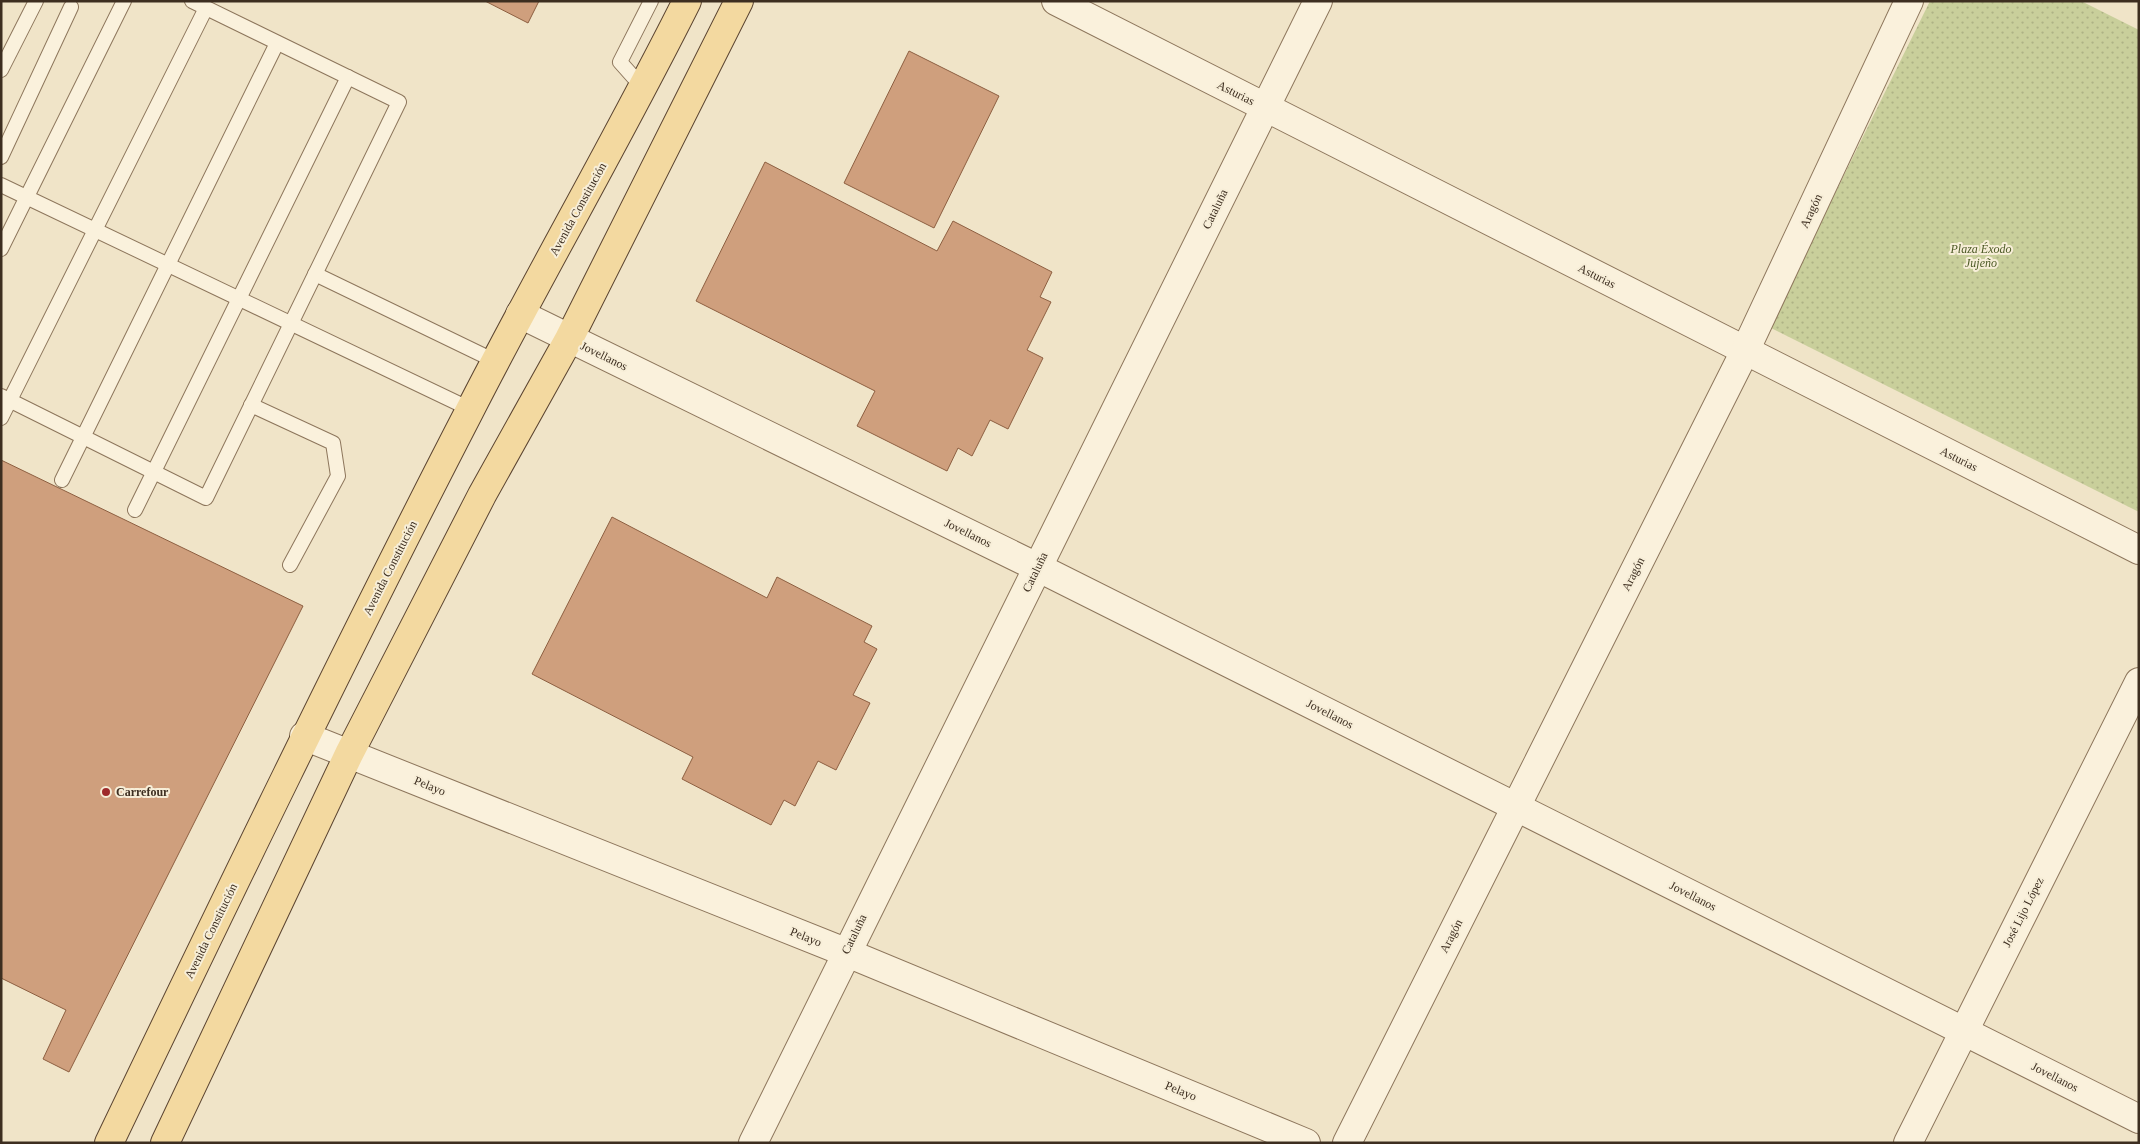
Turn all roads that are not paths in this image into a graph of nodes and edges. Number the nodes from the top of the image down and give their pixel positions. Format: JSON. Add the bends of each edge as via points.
{"nodes":[{"id":1,"x":36,"y":1,"type":"edge"},
{"id":2,"x":124,"y":1,"type":"edge"},
{"id":3,"x":192,"y":1,"type":"edge"},
{"id":4,"x":651,"y":1,"type":"edge"},
{"id":5,"x":688,"y":1,"type":"edge"},
{"id":6,"x":739,"y":1,"type":"edge"},
{"id":7,"x":1056,"y":1,"type":"edge"},
{"id":8,"x":1318,"y":1,"type":"edge"},
{"id":9,"x":1909,"y":1,"type":"edge"},
{"id":10,"x":71,"y":7,"type":"dead end"},
{"id":11,"x":206,"y":8,"type":"junction"},
{"id":12,"x":277,"y":42,"type":"junction"},
{"id":13,"x":1,"y":70,"type":"edge"},
{"id":14,"x":348,"y":77,"type":"junction"},
{"id":15,"x":644,"y":88,"type":"junction"},
{"id":16,"x":1265,"y":108,"type":"junction"},
{"id":17,"x":1,"y":157,"type":"edge"},
{"id":18,"x":1,"y":185,"type":"edge"},
{"id":19,"x":27,"y":198,"type":"junction"},
{"id":20,"x":95,"y":230,"type":"junction"},
{"id":21,"x":1,"y":249,"type":"edge"},
{"id":22,"x":168,"y":265,"type":"junction"},
{"id":23,"x":315,"y":274,"type":"junction"},
{"id":24,"x":238,"y":299,"type":"junction"},
{"id":25,"x":520,"y":314,"type":"junction"},
{"id":26,"x":291,"y":324,"type":"junction"},
{"id":27,"x":569,"y":339,"type":"junction"},
{"id":28,"x":1745,"y":351,"type":"junction"},
{"id":29,"x":495,"y":361,"type":"junction"},
{"id":30,"x":6,"y":399,"type":"edge"},
{"id":31,"x":251,"y":405,"type":"junction"},
{"id":32,"x":470,"y":409,"type":"junction"},
{"id":33,"x":1,"y":418,"type":"edge"},
{"id":34,"x":83,"y":437,"type":"junction"},
{"id":35,"x":153,"y":472,"type":"junction"},
{"id":36,"x":62,"y":480,"type":"dead end"},
{"id":37,"x":134,"y":510,"type":"dead end"},
{"id":38,"x":2139,"y":550,"type":"edge"},
{"id":39,"x":290,"y":565,"type":"dead end"},
{"id":40,"x":1037,"y":567,"type":"junction"},
{"id":41,"x":2139,"y":682,"type":"edge"},
{"id":42,"x":304,"y":736,"type":"junction"},
{"id":43,"x":349,"y":754,"type":"junction"},
{"id":44,"x":1516,"y":807,"type":"junction"},
{"id":45,"x":845,"y":952,"type":"junction"},
{"id":46,"x":1964,"y":1031,"type":"junction"},
{"id":47,"x":2139,"y":1119,"type":"edge"},
{"id":48,"x":109,"y":1143,"type":"edge"},
{"id":49,"x":164,"y":1143,"type":"edge"},
{"id":50,"x":753,"y":1143,"type":"edge"},
{"id":51,"x":1306,"y":1143,"type":"edge"},
{"id":52,"x":1347,"y":1143,"type":"edge"},
{"id":53,"x":1908,"y":1143,"type":"edge"}],
"edges":[{"from":1,"to":13,"type":"lane"},
{"from":2,"to":19,"type":"lane"},
{"from":3,"to":11,"type":"lane"},
{"from":4,"to":15,"type":"lane","via":[[620,62]]},
{"from":5,"to":15,"type":"main road","name":"Avenida Constitución"},
{"from":6,"to":27,"type":"main road"},
{"from":7,"to":16,"type":"street","name":"Asturias"},
{"from":8,"to":16,"type":"street","name":"Cataluña"},
{"from":9,"to":28,"type":"street","name":"Aragón"},
{"from":10,"to":17,"type":"lane"},
{"from":11,"to":12,"type":"lane"},
{"from":11,"to":20,"type":"lane"},
{"from":12,"to":14,"type":"lane"},
{"from":12,"to":22,"type":"lane"},
{"from":14,"to":23,"type":"lane","via":[[399,102]]},
{"from":14,"to":24,"type":"lane"},
{"from":15,"to":25,"type":"main road","name":"Avenida Constitución"},
{"from":16,"to":28,"type":"street","name":"Asturias"},
{"from":16,"to":40,"type":"street","name":"Cataluña"},
{"from":18,"to":19,"type":"lane"},
{"from":19,"to":20,"type":"lane"},
{"from":19,"to":21,"type":"lane"},
{"from":20,"to":22,"type":"lane"},
{"from":20,"to":30,"type":"lane"},
{"from":22,"to":24,"type":"lane"},
{"from":22,"to":34,"type":"lane"},
{"from":23,"to":26,"type":"lane"},
{"from":23,"to":29,"type":"lane"},
{"from":24,"to":26,"type":"lane"},
{"from":24,"to":35,"type":"lane"},
{"from":25,"to":27,"type":"street","name":"Jovellanos"},
{"from":25,"to":29,"type":"main road","name":"Avenida Constitución"},
{"from":26,"to":31,"type":"lane"},
{"from":26,"to":32,"type":"lane"},
{"from":27,"to":40,"type":"street","name":"Jovellanos"},
{"from":27,"to":43,"type":"main road","via":[[482,495]]},
{"from":28,"to":38,"type":"street","name":"Asturias"},
{"from":28,"to":44,"type":"street","name":"Aragón"},
{"from":29,"to":32,"type":"main road","name":"Avenida Constitución"},
{"from":30,"to":33,"type":"lane"},
{"from":30,"to":34,"type":"lane"},
{"from":31,"to":35,"type":"lane","via":[[206,498]]},
{"from":31,"to":39,"type":"lane","via":[[333,443],[338,476]]},
{"from":32,"to":42,"type":"main road","name":"Avenida Constitución"},
{"from":34,"to":35,"type":"lane"},
{"from":34,"to":36,"type":"lane"},
{"from":35,"to":37,"type":"lane"},
{"from":40,"to":44,"type":"street","name":"Jovellanos"},
{"from":40,"to":45,"type":"street","name":"Cataluña"},
{"from":41,"to":46,"type":"street","name":"José Lijo López"},
{"from":42,"to":43,"type":"street","name":"Pelayo"},
{"from":42,"to":48,"type":"main road","name":"Avenida Constitución"},
{"from":43,"to":45,"type":"street","name":"Pelayo"},
{"from":43,"to":49,"type":"main road"},
{"from":44,"to":46,"type":"street","name":"Jovellanos"},
{"from":44,"to":52,"type":"street","name":"Aragón"},
{"from":45,"to":50,"type":"street","name":"Cataluña"},
{"from":45,"to":51,"type":"street","name":"Pelayo"},
{"from":46,"to":47,"type":"street","name":"Jovellanos"},
{"from":46,"to":53,"type":"street","name":"José Lijo López"}]}
